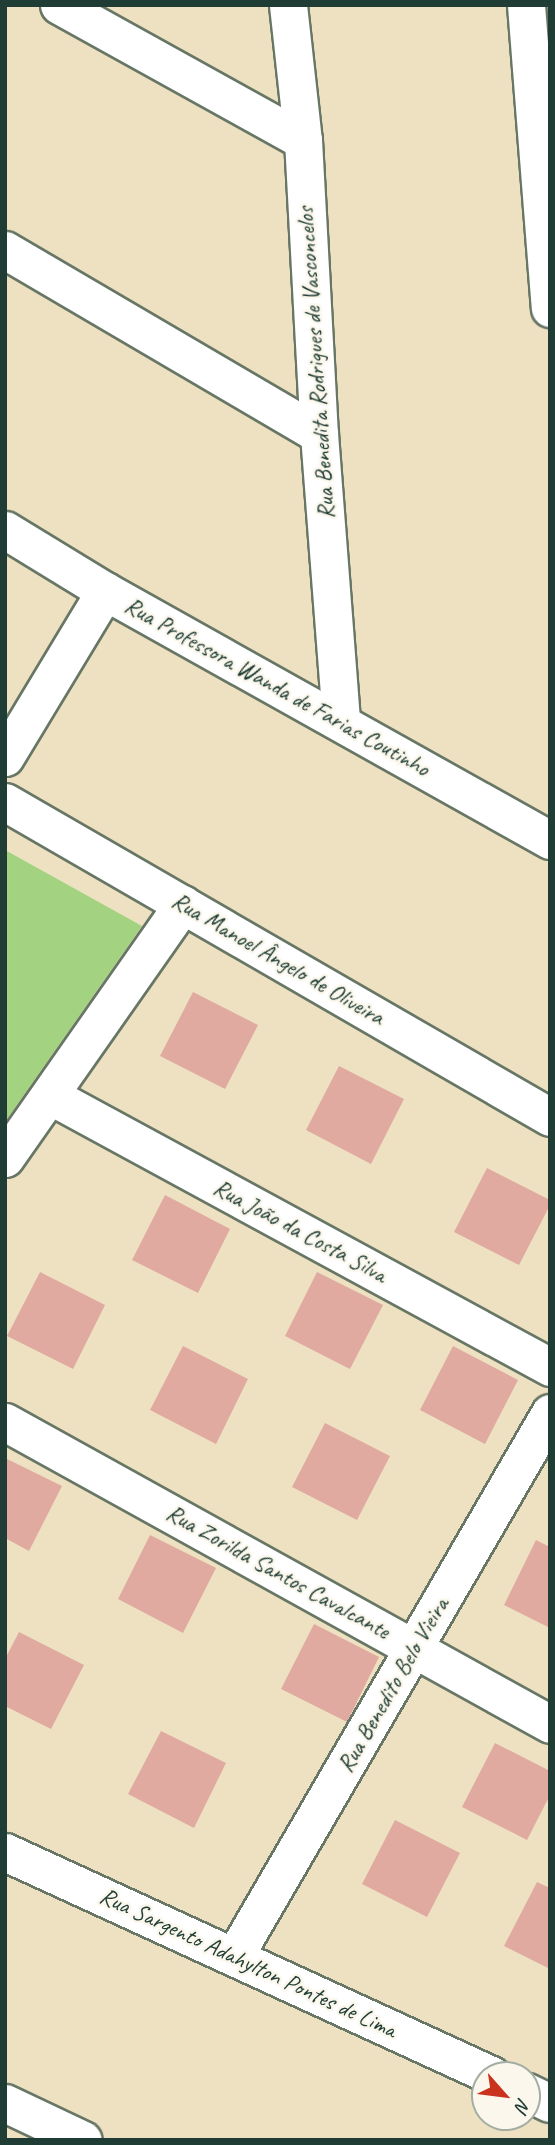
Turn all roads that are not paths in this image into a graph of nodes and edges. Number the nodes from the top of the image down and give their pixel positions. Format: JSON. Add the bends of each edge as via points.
{"nodes":[{"id":1,"x":60,"y":5,"type":"edge"},
{"id":2,"x":288,"y":5,"type":"edge"},
{"id":3,"x":526,"y":5,"type":"edge"},
{"id":4,"x":303,"y":140,"type":"junction"},
{"id":5,"x":5,"y":250,"type":"edge"},
{"id":6,"x":550,"y":308,"type":"edge"},
{"id":7,"x":319,"y":434,"type":"junction"},
{"id":8,"x":5,"y":530,"type":"edge"},
{"id":9,"x":105,"y":591,"type":"junction"},
{"id":10,"x":341,"y":721,"type":"junction"},
{"id":11,"x":5,"y":757,"type":"edge"},
{"id":12,"x":5,"y":802,"type":"edge"},
{"id":13,"x":550,"y":840,"type":"edge"},
{"id":14,"x":183,"y":904,"type":"junction"},
{"id":15,"x":51,"y":1096,"type":"junction"},
{"id":16,"x":550,"y":1117,"type":"edge"},
{"id":17,"x":5,"y":1158,"type":"edge"},
{"id":18,"x":550,"y":1367,"type":"edge"},
{"id":19,"x":550,"y":1413,"type":"edge"},
{"id":20,"x":5,"y":1422,"type":"edge"},
{"id":21,"x":415,"y":1647,"type":"junction"},
{"id":22,"x":550,"y":1724,"type":"edge"},
{"id":23,"x":5,"y":1852,"type":"edge"},
{"id":24,"x":235,"y":1955,"type":"junction"},
{"id":25,"x":471,"y":2066,"type":"edge"},
{"id":26,"x":5,"y":2103,"type":"edge"},
{"id":27,"x":83,"y":2140,"type":"edge"}],
"edges":[{"from":1,"to":4,"type":"street"},
{"from":2,"to":4,"type":"street","name":"Rua Benedita Rodrigues de Vasconcelos"},
{"from":3,"to":6,"type":"street"},
{"from":4,"to":7,"type":"street","name":"Rua Benedita Rodrigues de Vasconcelos"},
{"from":5,"to":7,"type":"street"},
{"from":7,"to":10,"type":"street","name":"Rua Benedita Rodrigues de Vasconcelos"},
{"from":8,"to":9,"type":"street","name":"Rua Professora Wanda de Farias Coutinho"},
{"from":9,"to":10,"type":"street","name":"Rua Professora Wanda de Farias Coutinho"},
{"from":9,"to":11,"type":"street"},
{"from":10,"to":13,"type":"street","name":"Rua Professora Wanda de Farias Coutinho"},
{"from":12,"to":14,"type":"street","name":"Rua Manoel Ângelo de Oliveira"},
{"from":14,"to":15,"type":"street"},
{"from":14,"to":16,"type":"street","name":"Rua Manoel Ângelo de Oliveira"},
{"from":15,"to":17,"type":"street"},
{"from":15,"to":18,"type":"street","name":"Rua João da Costa Silva"},
{"from":19,"to":21,"type":"street","name":"Rua Benedito Belo Vieira"},
{"from":20,"to":21,"type":"street","name":"Rua Zorilda Santos Cavalcante"},
{"from":21,"to":22,"type":"street","name":"Rua Zorilda Santos Cavalcante"},
{"from":21,"to":24,"type":"street","name":"Rua Benedito Belo Vieira"},
{"from":23,"to":24,"type":"street","name":"Rua Sargento Adahylton Pontes de Lima"},
{"from":24,"to":25,"type":"street","name":"Rua Sargento Adahylton Pontes de Lima"},
{"from":26,"to":27,"type":"street"}]}
